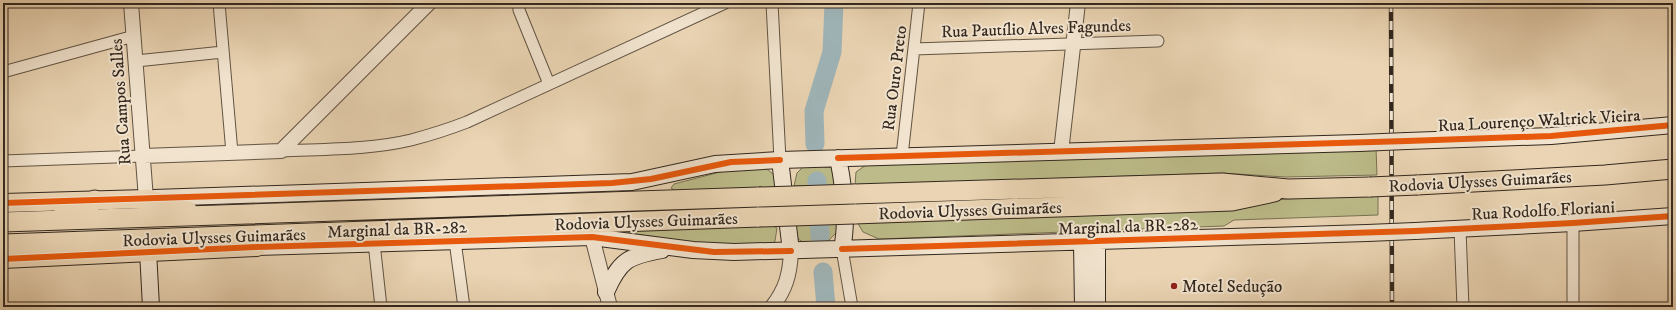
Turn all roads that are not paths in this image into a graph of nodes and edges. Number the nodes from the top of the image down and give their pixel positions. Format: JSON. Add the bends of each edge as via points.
{"nodes":[{"id":1,"x":131,"y":3,"type":"edge"},
{"id":2,"x":218,"y":3,"type":"edge"},
{"id":3,"x":429,"y":3,"type":"edge"},
{"id":4,"x":519,"y":3,"type":"edge"},
{"id":5,"x":724,"y":3,"type":"edge"},
{"id":6,"x":772,"y":3,"type":"edge"},
{"id":7,"x":919,"y":3,"type":"edge"},
{"id":8,"x":1078,"y":3,"type":"edge"},
{"id":9,"x":134,"y":36,"type":"junction"},
{"id":10,"x":1158,"y":42,"type":"dead end"},
{"id":11,"x":1074,"y":44,"type":"junction"},
{"id":12,"x":914,"y":49,"type":"junction"},
{"id":13,"x":223,"y":52,"type":"junction"},
{"id":14,"x":136,"y":61,"type":"junction"},
{"id":15,"x":3,"y":72,"type":"edge"},
{"id":16,"x":549,"y":84,"type":"junction"},
{"id":17,"x":1673,"y":125,"type":"edge"},
{"id":18,"x":281,"y":151,"type":"junction"},
{"id":19,"x":1061,"y":152,"type":"junction"},
{"id":20,"x":232,"y":153,"type":"junction"},
{"id":21,"x":143,"y":156,"type":"junction"},
{"id":22,"x":902,"y":156,"type":"junction"},
{"id":23,"x":838,"y":158,"type":"junction"},
{"id":24,"x":780,"y":160,"type":"junction"},
{"id":25,"x":3,"y":161,"type":"edge"},
{"id":26,"x":1673,"y":169,"type":"edge"},
{"id":27,"x":1288,"y":189,"type":"junction"},
{"id":28,"x":146,"y":199,"type":"junction"},
{"id":29,"x":95,"y":200,"type":"junction"},
{"id":30,"x":3,"y":204,"type":"edge"},
{"id":31,"x":204,"y":216,"type":"junction"},
{"id":32,"x":1673,"y":216,"type":"edge"},
{"id":33,"x":56,"y":220,"type":"junction"},
{"id":34,"x":3,"y":222,"type":"edge"},
{"id":35,"x":1573,"y":223,"type":"junction"},
{"id":36,"x":1460,"y":229,"type":"junction"},
{"id":37,"x":1415,"y":231,"type":"joint"},
{"id":38,"x":319,"y":233,"type":"junction"},
{"id":39,"x":592,"y":237,"type":"junction"},
{"id":40,"x":455,"y":241,"type":"junction"},
{"id":41,"x":1090,"y":241,"type":"junction"},
{"id":42,"x":40,"y":243,"type":"junction"},
{"id":43,"x":3,"y":244,"type":"edge"},
{"id":44,"x":374,"y":244,"type":"junction"},
{"id":45,"x":258,"y":247,"type":"junction"},
{"id":46,"x":671,"y":248,"type":"junction"},
{"id":47,"x":842,"y":249,"type":"junction"},
{"id":48,"x":791,"y":251,"type":"junction"},
{"id":49,"x":148,"y":252,"type":"junction"},
{"id":50,"x":104,"y":254,"type":"junction"},
{"id":51,"x":3,"y":259,"type":"edge"},
{"id":52,"x":608,"y":300,"type":"edge"},
{"id":53,"x":151,"y":307,"type":"edge"},
{"id":54,"x":381,"y":307,"type":"edge"},
{"id":55,"x":464,"y":307,"type":"edge"},
{"id":56,"x":772,"y":307,"type":"edge"},
{"id":57,"x":852,"y":307,"type":"edge"},
{"id":58,"x":1083,"y":307,"type":"edge"},
{"id":59,"x":1097,"y":307,"type":"edge"},
{"id":60,"x":1463,"y":307,"type":"edge"},
{"id":61,"x":1573,"y":307,"type":"edge"}],
"edges":[{"from":1,"to":9,"type":"street","name":"Rua Campos Salles"},
{"from":2,"to":13,"type":"street"},
{"from":3,"to":18,"type":"street"},
{"from":4,"to":16,"type":"street","via":[[519,10]]},
{"from":5,"to":16,"type":"street"},
{"from":6,"to":24,"type":"street"},
{"from":7,"to":12,"type":"street","name":"Rua Ouro Preto"},
{"from":8,"to":11,"type":"street"},
{"from":9,"to":14,"type":"street","name":"Rua Campos Salles"},
{"from":9,"to":15,"type":"street"},
{"from":10,"to":11,"type":"street","name":"Rua Pautílio Alves Fagundes"},
{"from":11,"to":12,"type":"street","name":"Rua Pautílio Alves Fagundes"},
{"from":11,"to":19,"type":"street"},
{"from":12,"to":22,"type":"street","name":"Rua Ouro Preto"},
{"from":13,"to":14,"type":"street"},
{"from":13,"to":20,"type":"street"},
{"from":14,"to":21,"type":"street","name":"Rua Campos Salles"},
{"from":16,"to":18,"type":"street","via":[[467,122],[410,140]]},
{"from":17,"to":19,"type":"main road","name":"Rua Lourenço Waltrick Vieira","bridge":true,"via":[[1551,136]]},
{"from":18,"to":20,"type":"street"},
{"from":19,"to":22,"type":"main road"},
{"from":20,"to":21,"type":"street"},
{"from":21,"to":25,"type":"street"},
{"from":21,"to":28,"type":"street","name":"Rua Campos Salles"},
{"from":22,"to":23,"type":"main road"},
{"from":23,"to":24,"type":"main road"},
{"from":23,"to":47,"type":"main road","via":[[842,176],[846,232]]},
{"from":24,"to":28,"type":"main road","via":[[715,164],[632,182]]},
{"from":24,"to":48,"type":"main road"},
{"from":26,"to":27,"type":"highway","name":"Rodovia Ulysses Guimarães","bridge":true,"via":[[1417,185]]},
{"from":27,"to":31,"type":"highway","name":"Rodovia Ulysses Guimarães","bridge":true,"via":[[1222,183]]},
{"from":27,"to":38,"type":"highway","name":"Rodovia Ulysses Guimarães","bridge":true,"via":[[1232,200]]},
{"from":28,"to":29,"type":"main road"},
{"from":28,"to":31,"type":"highway"},
{"from":29,"to":30,"type":"main road"},
{"from":29,"to":33,"type":"highway"},
{"from":31,"to":33,"type":"highway","name":"Rodovia Ulysses Guimarães"},
{"from":32,"to":35,"type":"main road","name":"Rua Rodolfo Floriani"},
{"from":33,"to":34,"type":"highway","name":"Rodovia Ulysses Guimarães"},
{"from":35,"to":36,"type":"main road","name":"Rua Rodolfo Floriani"},
{"from":35,"to":61,"type":"street"},
{"from":36,"to":37,"type":"main road","name":"Rua Rodolfo Floriani"},
{"from":36,"to":60,"type":"street"},
{"from":37,"to":41,"type":"main road","name":"Marginal da BR-282","bridge":true},
{"from":38,"to":42,"type":"highway","name":"Rodovia Ulysses Guimarães"},
{"from":38,"to":45,"type":"highway"},
{"from":39,"to":40,"type":"main road","name":"Marginal da BR-282"},
{"from":39,"to":46,"type":"main road","name":"Marginal da BR-282"},
{"from":39,"to":52,"type":"street"},
{"from":40,"to":44,"type":"main road","name":"Marginal da BR-282"},
{"from":40,"to":55,"type":"street"},
{"from":41,"to":47,"type":"main road","name":"Marginal da BR-282"},
{"from":41,"to":58,"type":"main road"},
{"from":41,"to":59,"type":"main road"},
{"from":42,"to":43,"type":"highway","name":"Rodovia Ulysses Guimarães"},
{"from":42,"to":50,"type":"highway"},
{"from":44,"to":45,"type":"main road","name":"Marginal da BR-282"},
{"from":44,"to":54,"type":"street"},
{"from":45,"to":49,"type":"main road","name":"Marginal da BR-282"},
{"from":46,"to":48,"type":"main road","name":"Marginal da BR-282","via":[[714,252]]},
{"from":46,"to":52,"type":"main road","via":[[646,253],[622,263],[614,274]]},
{"from":47,"to":48,"type":"main road","name":"Marginal da BR-282"},
{"from":47,"to":57,"type":"street"},
{"from":48,"to":56,"type":"street","via":[[790,272],[783,293]]},
{"from":49,"to":50,"type":"main road","name":"Marginal da BR-282"},
{"from":49,"to":53,"type":"main road"},
{"from":50,"to":51,"type":"main road","name":"Marginal da BR-282"}]}
